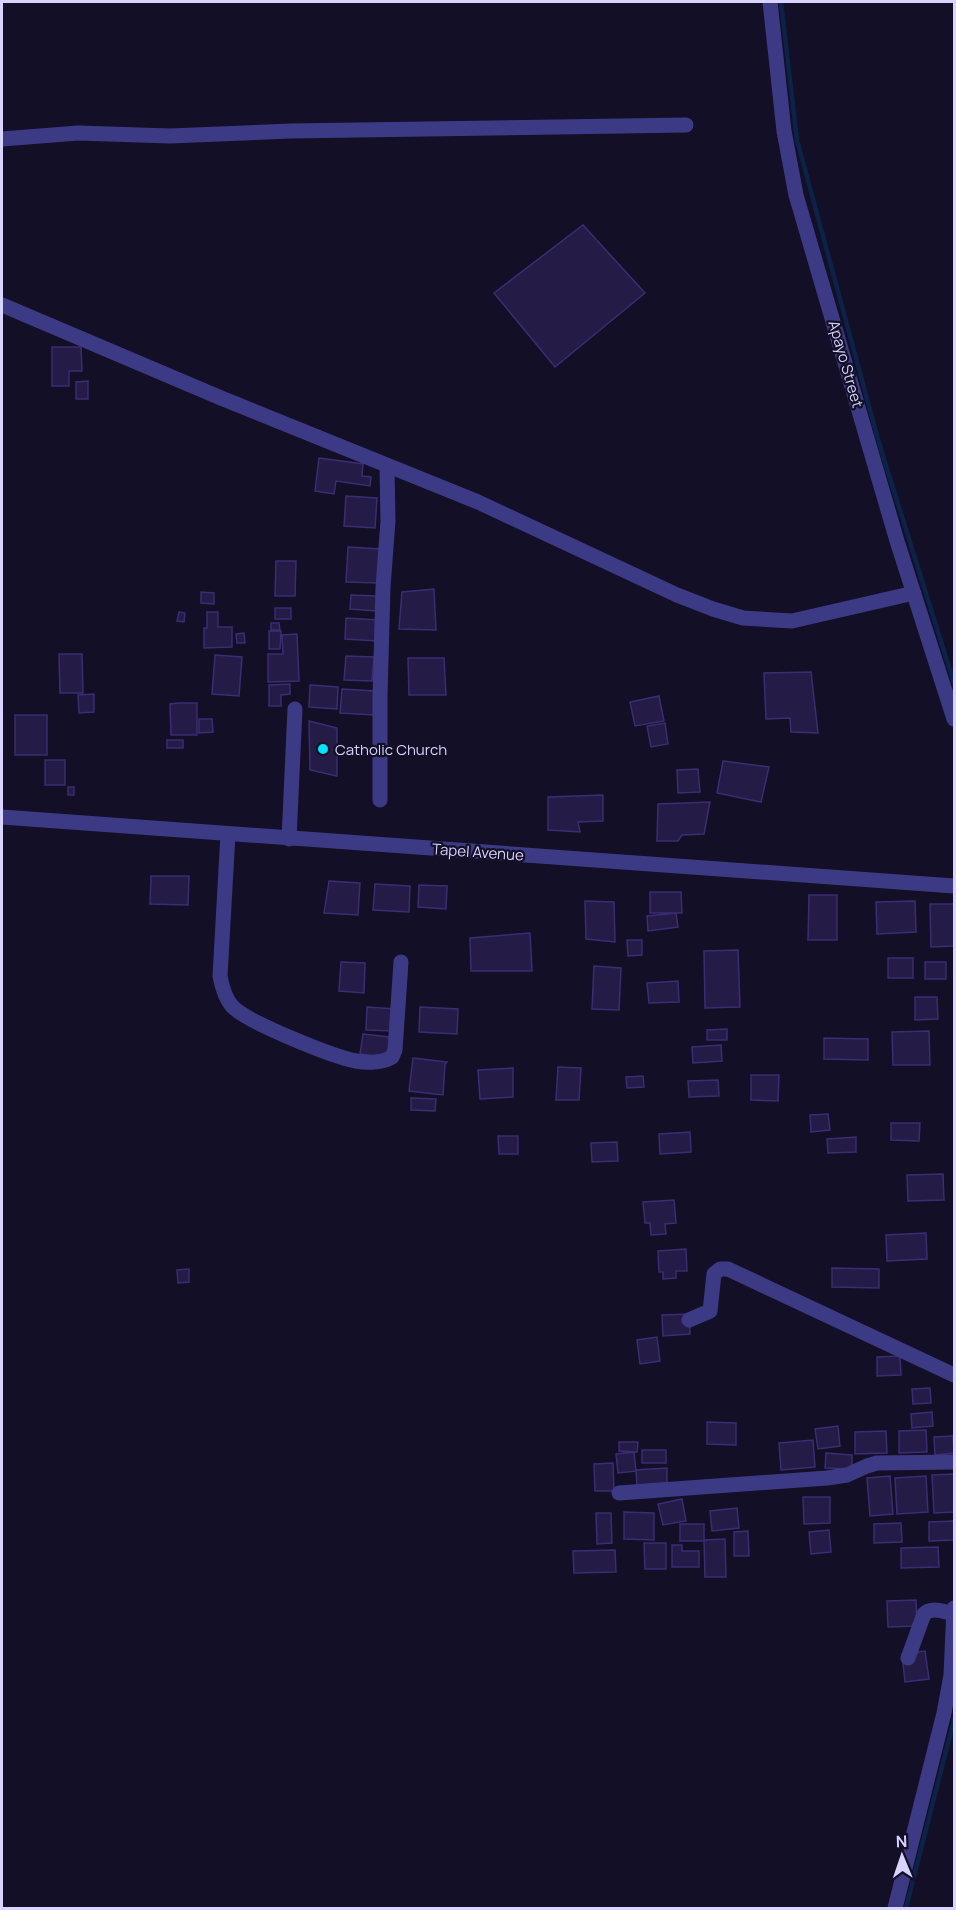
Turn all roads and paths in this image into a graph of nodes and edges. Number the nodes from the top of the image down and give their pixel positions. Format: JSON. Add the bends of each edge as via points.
{"nodes":[{"id":1,"x":770,"y":2,"type":"edge"},
{"id":2,"x":686,"y":125,"type":"dead end"},
{"id":3,"x":2,"y":139,"type":"edge"},
{"id":4,"x":2,"y":305,"type":"edge"},
{"id":5,"x":387,"y":467,"type":"junction"},
{"id":6,"x":914,"y":593,"type":"junction"},
{"id":7,"x":295,"y":710,"type":"dead end"},
{"id":8,"x":954,"y":719,"type":"edge"},
{"id":9,"x":380,"y":800,"type":"dead end"},
{"id":10,"x":2,"y":817,"type":"edge"},
{"id":11,"x":228,"y":834,"type":"junction"},
{"id":12,"x":289,"y":838,"type":"junction"},
{"id":13,"x":954,"y":886,"type":"edge"},
{"id":14,"x":401,"y":962,"type":"dead end"},
{"id":15,"x":689,"y":1320,"type":"dead end"},
{"id":16,"x":954,"y":1375,"type":"edge"},
{"id":17,"x":954,"y":1462,"type":"edge"},
{"id":18,"x":619,"y":1492,"type":"dead end"},
{"id":19,"x":954,"y":1608,"type":"edge"},
{"id":20,"x":954,"y":1614,"type":"edge"},
{"id":21,"x":908,"y":1658,"type":"dead end"},
{"id":22,"x":895,"y":1908,"type":"edge"}],
"edges":[{"from":1,"to":6,"type":"street","name":"Apayo Street","via":[[784,131],[796,195]]},
{"from":2,"to":3,"type":"street","via":[[170,136],[78,133]]},
{"from":4,"to":5,"type":"street"},
{"from":5,"to":6,"type":"street","via":[[478,502],[677,595],[742,618],[792,621]]},
{"from":5,"to":9,"type":"street"},
{"from":6,"to":8,"type":"street","name":"Apayo Street"},
{"from":7,"to":12,"type":"street"},
{"from":10,"to":11,"type":"street","name":"Tapel Avenue"},
{"from":11,"to":12,"type":"street","name":"Tapel Avenue"},
{"from":11,"to":14,"type":"street","via":[[220,976],[232,1006],[246,1017],[336,1056],[358,1062],[386,1061],[395,1050]]},
{"from":12,"to":13,"type":"street","name":"Tapel Avenue"},
{"from":15,"to":16,"type":"street","via":[[710,1311],[714,1274],[728,1269]]},
{"from":17,"to":18,"type":"street","via":[[877,1463],[827,1478]]},
{"from":19,"to":20,"type":"street"},
{"from":20,"to":21,"type":"street","via":[[927,1611]]},
{"from":20,"to":22,"type":"street","via":[[951,1675],[944,1713]]}]}
